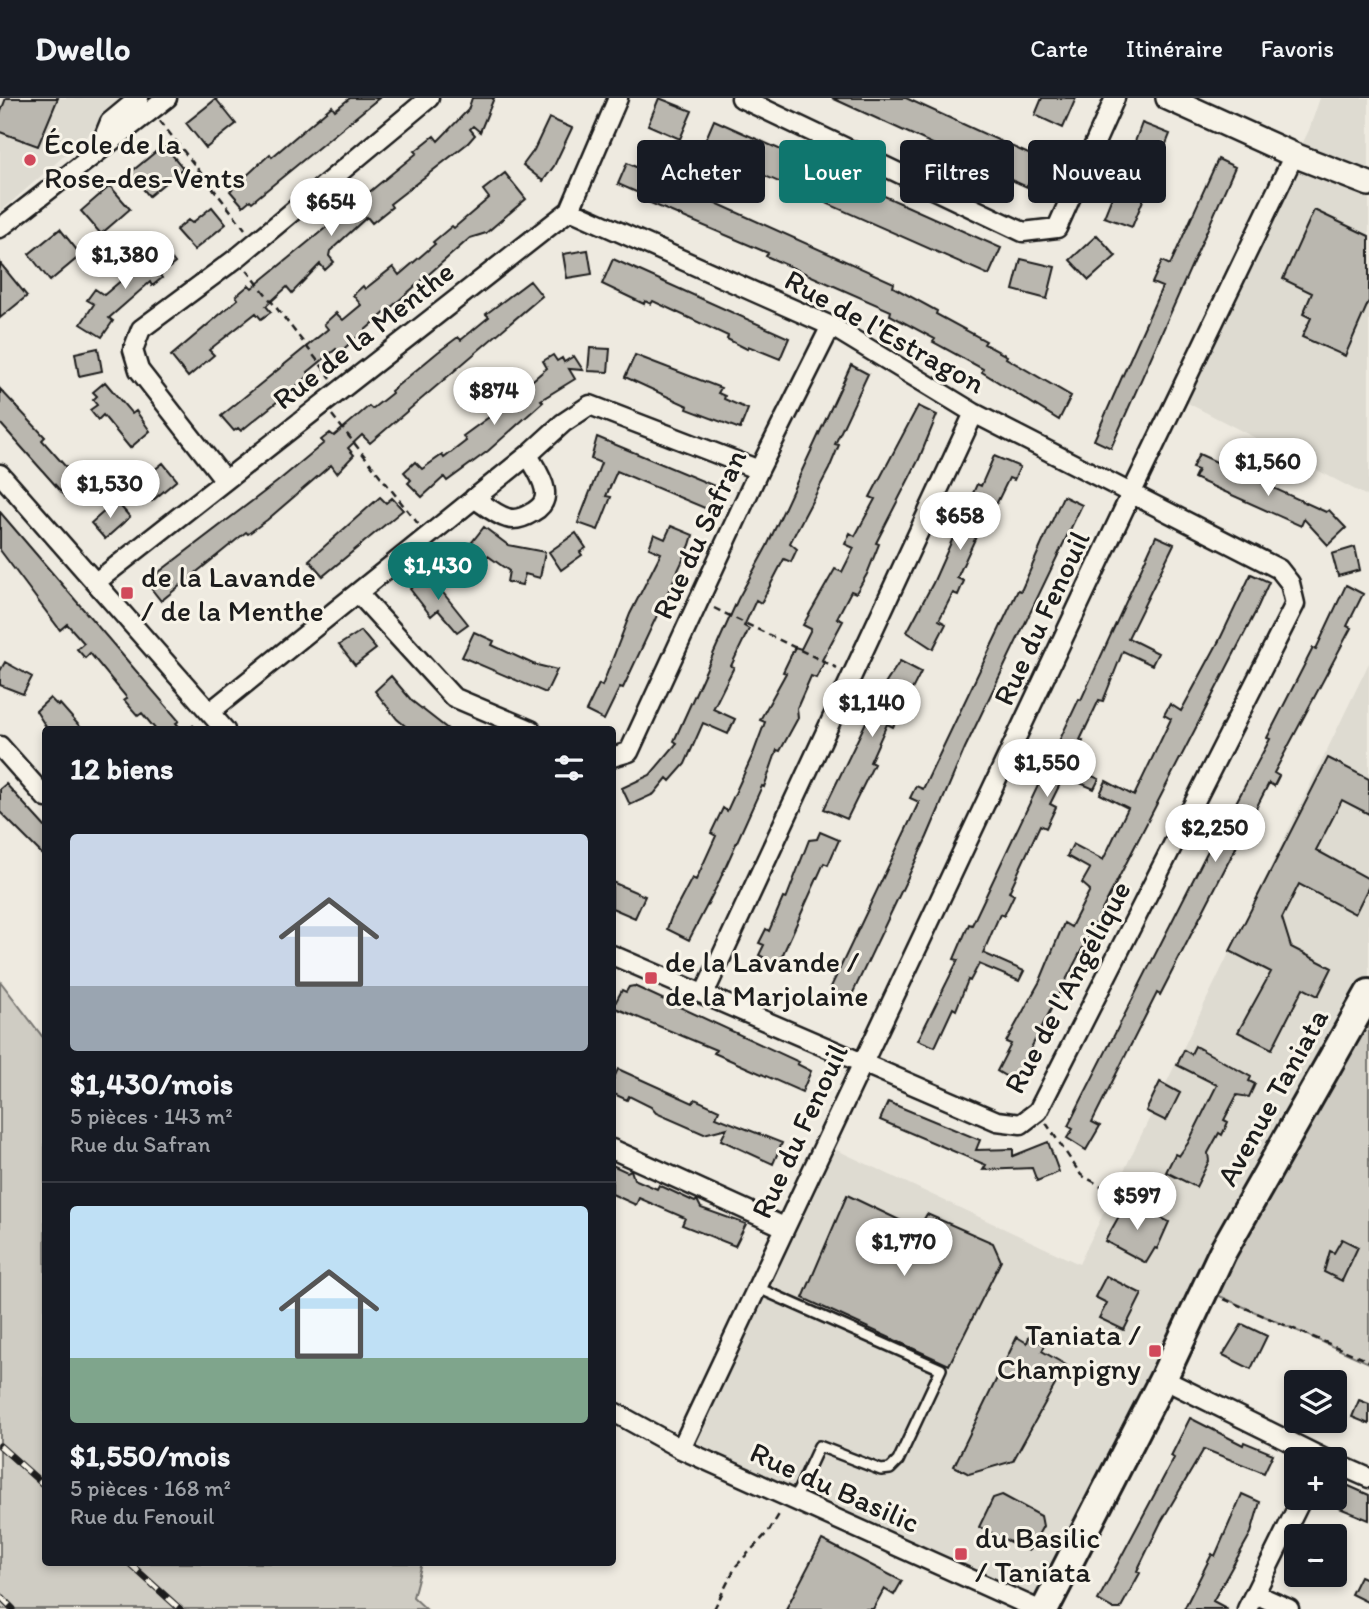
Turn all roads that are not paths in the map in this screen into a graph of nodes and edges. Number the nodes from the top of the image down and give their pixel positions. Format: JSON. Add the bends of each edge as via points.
{"nodes":[{"id":1,"x":167,"y":98,"type":"edge"},
{"id":2,"x":429,"y":98,"type":"edge"},
{"id":3,"x":618,"y":98,"type":"edge"},
{"id":4,"x":741,"y":98,"type":"edge"},
{"id":5,"x":1115,"y":98,"type":"edge"},
{"id":6,"x":1168,"y":98,"type":"edge"},
{"id":7,"x":145,"y":104,"type":"edge"},
{"id":8,"x":1294,"y":155,"type":"junction"},
{"id":9,"x":1369,"y":184,"type":"edge"},
{"id":10,"x":569,"y":210,"type":"junction"},
{"id":11,"x":0,"y":228,"type":"edge"},
{"id":12,"x":831,"y":327,"type":"junction"},
{"id":13,"x":974,"y":413,"type":"junction"},
{"id":14,"x":528,"y":455,"type":"junction"},
{"id":15,"x":759,"y":470,"type":"junction"},
{"id":16,"x":0,"y":474,"type":"edge"},
{"id":17,"x":224,"y":479,"type":"junction"},
{"id":18,"x":1130,"y":494,"type":"junction"},
{"id":19,"x":474,"y":498,"type":"junction"},
{"id":20,"x":96,"y":582,"type":"junction"},
{"id":21,"x":358,"y":593,"type":"junction"},
{"id":22,"x":210,"y":712,"type":"junction"},
{"id":23,"x":222,"y":726,"type":"edge"},
{"id":24,"x":522,"y":726,"type":"edge"},
{"id":25,"x":0,"y":746,"type":"edge"},
{"id":26,"x":616,"y":756,"type":"edge"},
{"id":27,"x":42,"y":793,"type":"edge"},
{"id":28,"x":616,"y":956,"type":"edge"},
{"id":29,"x":1369,"y":993,"type":"edge"},
{"id":30,"x":704,"y":994,"type":"junction"},
{"id":31,"x":862,"y":1063,"type":"junction"},
{"id":32,"x":616,"y":1151,"type":"edge"},
{"id":33,"x":784,"y":1227,"type":"junction"},
{"id":34,"x":756,"y":1287,"type":"junction"},
{"id":35,"x":1163,"y":1379,"type":"junction"},
{"id":36,"x":616,"y":1413,"type":"edge"},
{"id":37,"x":1300,"y":1447,"type":"edge"},
{"id":38,"x":681,"y":1449,"type":"junction"},
{"id":39,"x":1347,"y":1469,"type":"edge"},
{"id":40,"x":1369,"y":1478,"type":"edge"},
{"id":41,"x":792,"y":1498,"type":"junction"},
{"id":42,"x":1296,"y":1510,"type":"edge"},
{"id":43,"x":1251,"y":1601,"type":"edge"},
{"id":44,"x":1037,"y":1609,"type":"edge"},
{"id":45,"x":1045,"y":1609,"type":"edge"},
{"id":46,"x":1289,"y":1609,"type":"edge"}],
"edges":[{"from":1,"to":7,"type":"street"},
{"from":2,"to":17,"type":"street","via":[[238,257],[141,329],[133,349],[139,370]]},
{"from":3,"to":10,"type":"street","name":"Rue de la Menthe"},
{"from":4,"to":5,"type":"street","via":[[1023,232],[1057,228]]},
{"from":6,"to":8,"type":"street"},
{"from":7,"to":11,"type":"street","via":[[98,152]]},
{"from":8,"to":9,"type":"street"},
{"from":8,"to":18,"type":"street","name":"Rue du Fenouil"},
{"from":10,"to":12,"type":"street","name":"Rue de l'Estragon"},
{"from":10,"to":17,"type":"street","name":"Rue de la Menthe"},
{"from":12,"to":13,"type":"street","name":"Rue de l'Estragon"},
{"from":12,"to":15,"type":"street","name":"Rue du Safran"},
{"from":13,"to":18,"type":"street","name":"Rue de l'Estragon"},
{"from":13,"to":30,"type":"street"},
{"from":14,"to":15,"type":"street","via":[[590,405]]},
{"from":14,"to":19,"type":"street"},
{"from":14,"to":19,"type":"street","via":[[545,486],[545,499],[537,510],[522,519],[506,518]]},
{"from":15,"to":26,"type":"street","name":"Rue du Safran","via":[[629,752]]},
{"from":16,"to":20,"type":"street"},
{"from":17,"to":20,"type":"street","name":"Rue de la Menthe"},
{"from":18,"to":31,"type":"street","name":"Rue du Fenouil"},
{"from":18,"to":31,"type":"street","name":"Rue de l'Angélique","via":[[1279,569],[1290,583],[1295,604],[1038,1111],[1021,1124],[997,1122]]},
{"from":19,"to":21,"type":"street"},
{"from":20,"to":22,"type":"street"},
{"from":21,"to":22,"type":"street"},
{"from":21,"to":24,"type":"street","via":[[453,697]]},
{"from":22,"to":23,"type":"street"},
{"from":25,"to":27,"type":"street"},
{"from":28,"to":30,"type":"street","name":"Rue de l'Angélique"},
{"from":29,"to":35,"type":"main road","name":"Avenue Taniata","via":[[1204,1289]]},
{"from":30,"to":31,"type":"street","name":"Rue de l'Angélique"},
{"from":31,"to":33,"type":"street","name":"Rue du Fenouil"},
{"from":32,"to":33,"type":"street"},
{"from":33,"to":34,"type":"street","name":"Rue du Fenouil"},
{"from":34,"to":38,"type":"street","name":"Rue du Fenouil"},
{"from":34,"to":41,"type":"lane","via":[[941,1369],[890,1469],[881,1470],[820,1446]]},
{"from":35,"to":37,"type":"street"},
{"from":35,"to":45,"type":"main road","name":"Avenue Taniata"},
{"from":36,"to":38,"type":"street","name":"Rue du Basilic"},
{"from":38,"to":41,"type":"street","name":"Rue du Basilic"},
{"from":39,"to":40,"type":"street"},
{"from":41,"to":44,"type":"street","name":"Rue du Basilic"},
{"from":42,"to":43,"type":"street"},
{"from":43,"to":46,"type":"street"}]}
